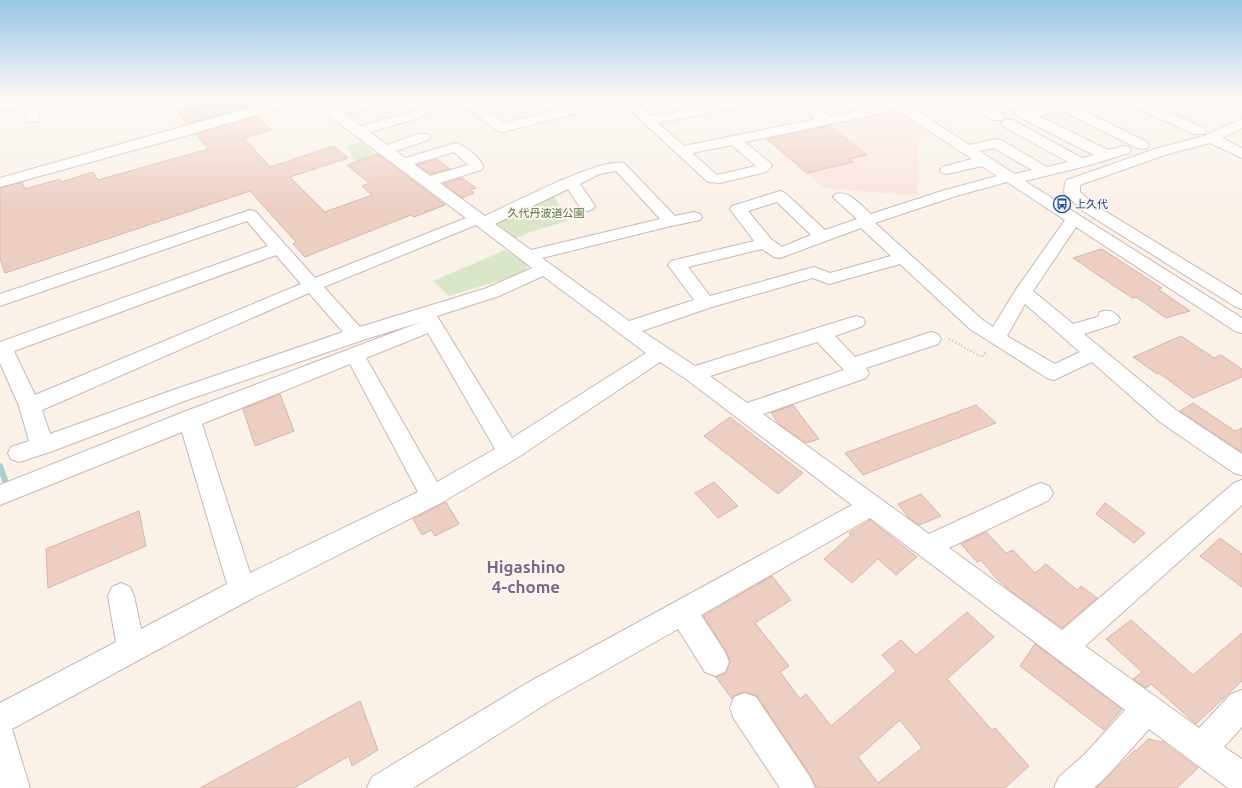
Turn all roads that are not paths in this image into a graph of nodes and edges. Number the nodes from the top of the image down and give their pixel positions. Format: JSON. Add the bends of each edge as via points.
{"nodes":[{"id":1,"x":170,"y":135,"type":"edge"},
{"id":2,"x":364,"y":135,"type":"edge"},
{"id":3,"x":663,"y":135,"type":"edge"},
{"id":4,"x":760,"y":135,"type":"edge"},
{"id":5,"x":946,"y":135,"type":"edge"},
{"id":6,"x":1030,"y":135,"type":"edge"},
{"id":7,"x":1066,"y":135,"type":"edge"},
{"id":8,"x":1121,"y":135,"type":"edge"},
{"id":9,"x":1201,"y":135,"type":"edge"},
{"id":10,"x":1203,"y":135,"type":"edge"},
{"id":11,"x":1206,"y":135,"type":"edge"},
{"id":12,"x":424,"y":137,"type":"dead end"},
{"id":13,"x":735,"y":140,"type":"junction"},
{"id":14,"x":1142,"y":145,"type":"junction"},
{"id":15,"x":385,"y":150,"type":"junction"},
{"id":16,"x":968,"y":150,"type":"junction"},
{"id":17,"x":681,"y":151,"type":"junction"},
{"id":18,"x":1242,"y":154,"type":"edge"},
{"id":19,"x":1106,"y":155,"type":"junction"},
{"id":20,"x":984,"y":161,"type":"junction"},
{"id":21,"x":403,"y":163,"type":"junction"},
{"id":22,"x":1081,"y":163,"type":"junction"},
{"id":23,"x":947,"y":170,"type":"dead end"},
{"id":24,"x":1044,"y":172,"type":"junction"},
{"id":25,"x":1011,"y":178,"type":"junction"},
{"id":26,"x":428,"y":182,"type":"junction"},
{"id":27,"x":571,"y":182,"type":"junction"},
{"id":28,"x":0,"y":183,"type":"edge"},
{"id":29,"x":841,"y":197,"type":"dead end"},
{"id":30,"x":587,"y":206,"type":"dead end"},
{"id":31,"x":694,"y":217,"type":"dead end"},
{"id":32,"x":1074,"y":218,"type":"junction"},
{"id":33,"x":481,"y":221,"type":"junction"},
{"id":34,"x":671,"y":221,"type":"junction"},
{"id":35,"x":866,"y":221,"type":"junction"},
{"id":36,"x":822,"y":237,"type":"junction"},
{"id":37,"x":765,"y":243,"type":"junction"},
{"id":38,"x":278,"y":248,"type":"junction"},
{"id":39,"x":902,"y":258,"type":"junction"},
{"id":40,"x":537,"y":262,"type":"junction"},
{"id":41,"x":312,"y":285,"type":"junction"},
{"id":42,"x":1023,"y":292,"type":"junction"},
{"id":43,"x":0,"y":300,"type":"edge"},
{"id":44,"x":706,"y":303,"type":"junction"},
{"id":45,"x":1242,"y":303,"type":"edge"},
{"id":46,"x":428,"y":318,"type":"junction"},
{"id":47,"x":1111,"y":319,"type":"dead end"},
{"id":48,"x":856,"y":322,"type":"dead end"},
{"id":49,"x":1242,"y":327,"type":"edge"},
{"id":50,"x":626,"y":329,"type":"junction"},
{"id":51,"x":1068,"y":332,"type":"junction"},
{"id":52,"x":821,"y":334,"type":"junction"},
{"id":53,"x":996,"y":338,"type":"junction"},
{"id":54,"x":931,"y":339,"type":"road end"},
{"id":55,"x":2,"y":344,"type":"edge"},
{"id":56,"x":355,"y":344,"type":"junction"},
{"id":57,"x":660,"y":353,"type":"junction"},
{"id":58,"x":1094,"y":353,"type":"junction"},
{"id":59,"x":852,"y":365,"type":"junction"},
{"id":60,"x":693,"y":374,"type":"junction"},
{"id":61,"x":30,"y":406,"type":"junction"},
{"id":62,"x":744,"y":412,"type":"junction"},
{"id":63,"x":189,"y":419,"type":"junction"},
{"id":64,"x":42,"y":446,"type":"junction"},
{"id":65,"x":509,"y":452,"type":"junction"},
{"id":66,"x":19,"y":454,"type":"dead end"},
{"id":67,"x":1242,"y":466,"type":"edge"},
{"id":68,"x":1242,"y":490,"type":"edge"},
{"id":69,"x":1041,"y":493,"type":"dead end"},
{"id":70,"x":0,"y":494,"type":"edge"},
{"id":71,"x":433,"y":496,"type":"junction"},
{"id":72,"x":871,"y":506,"type":"junction"},
{"id":73,"x":930,"y":549,"type":"junction"},
{"id":74,"x":242,"y":590,"type":"junction"},
{"id":75,"x":121,"y":596,"type":"dead end"},
{"id":76,"x":683,"y":611,"type":"junction"},
{"id":77,"x":1063,"y":647,"type":"junction"},
{"id":78,"x":130,"y":648,"type":"junction"},
{"id":79,"x":715,"y":662,"type":"dead end"},
{"id":80,"x":1242,"y":705,"type":"edge"},
{"id":81,"x":745,"y":708,"type":"dead end"},
{"id":82,"x":1146,"y":709,"type":"junction"},
{"id":83,"x":0,"y":718,"type":"edge"},
{"id":84,"x":0,"y":737,"type":"edge"},
{"id":85,"x":1201,"y":749,"type":"junction"},
{"id":86,"x":1242,"y":779,"type":"edge"},
{"id":87,"x":14,"y":788,"type":"edge"},
{"id":88,"x":383,"y":788,"type":"edge"},
{"id":89,"x":799,"y":788,"type":"edge"},
{"id":90,"x":1070,"y":788,"type":"edge"}],
"edges":[{"from":1,"to":28,"type":"street"},
{"from":2,"to":15,"type":"street"},
{"from":3,"to":17,"type":"street"},
{"from":4,"to":13,"type":"street"},
{"from":5,"to":16,"type":"street"},
{"from":6,"to":22,"type":"street"},
{"from":7,"to":19,"type":"street"},
{"from":8,"to":14,"type":"street"},
{"from":9,"to":14,"type":"street"},
{"from":10,"to":45,"type":"street","via":[[1072,183],[1072,193],[1089,208]]},
{"from":11,"to":18,"type":"street"},
{"from":12,"to":15,"type":"street"},
{"from":13,"to":17,"type":"street"},
{"from":13,"to":17,"type":"street","via":[[765,166],[713,179]]},
{"from":14,"to":19,"type":"street"},
{"from":15,"to":21,"type":"street"},
{"from":16,"to":20,"type":"street"},
{"from":16,"to":24,"type":"street","via":[[996,143]]},
{"from":19,"to":22,"type":"street"},
{"from":20,"to":23,"type":"street"},
{"from":20,"to":25,"type":"street"},
{"from":21,"to":26,"type":"street"},
{"from":21,"to":26,"type":"street","via":[[456,147],[476,164],[476,167]]},
{"from":22,"to":24,"type":"street"},
{"from":24,"to":25,"type":"street"},
{"from":25,"to":32,"type":"street"},
{"from":25,"to":35,"type":"street","via":[[963,189]]},
{"from":26,"to":33,"type":"street"},
{"from":27,"to":30,"type":"street"},
{"from":27,"to":33,"type":"street"},
{"from":27,"to":34,"type":"street","via":[[617,164]]},
{"from":29,"to":35,"type":"street"},
{"from":31,"to":34,"type":"street"},
{"from":32,"to":42,"type":"street"},
{"from":32,"to":49,"type":"street"},
{"from":33,"to":40,"type":"street"},
{"from":33,"to":41,"type":"street"},
{"from":34,"to":40,"type":"street"},
{"from":35,"to":36,"type":"street"},
{"from":35,"to":39,"type":"street"},
{"from":36,"to":37,"type":"street","via":[[780,253]]},
{"from":36,"to":37,"type":"street","via":[[780,196],[738,209]]},
{"from":37,"to":44,"type":"street","via":[[677,265]]},
{"from":38,"to":41,"type":"street"},
{"from":38,"to":43,"type":"street","via":[[250,216]]},
{"from":38,"to":55,"type":"street"},
{"from":39,"to":44,"type":"street","via":[[829,279],[814,272]]},
{"from":39,"to":53,"type":"street","via":[[977,325]]},
{"from":40,"to":46,"type":"street","via":[[493,292]]},
{"from":40,"to":50,"type":"street"},
{"from":41,"to":56,"type":"street"},
{"from":41,"to":61,"type":"street"},
{"from":42,"to":51,"type":"street"},
{"from":42,"to":53,"type":"street"},
{"from":44,"to":50,"type":"street"},
{"from":46,"to":56,"type":"street"},
{"from":46,"to":65,"type":"street"},
{"from":47,"to":51,"type":"street"},
{"from":48,"to":52,"type":"street"},
{"from":50,"to":57,"type":"street"},
{"from":51,"to":58,"type":"street"},
{"from":52,"to":59,"type":"street"},
{"from":52,"to":60,"type":"street"},
{"from":53,"to":58,"type":"street","via":[[1054,372]]},
{"from":54,"to":59,"type":"street"},
{"from":55,"to":61,"type":"street"},
{"from":56,"to":63,"type":"street"},
{"from":56,"to":64,"type":"street","via":[[183,394]]},
{"from":56,"to":71,"type":"street"},
{"from":57,"to":60,"type":"street"},
{"from":57,"to":65,"type":"street"},
{"from":58,"to":67,"type":"street","via":[[1168,416]]},
{"from":59,"to":62,"type":"street","via":[[859,373]]},
{"from":60,"to":62,"type":"street"},
{"from":61,"to":64,"type":"street"},
{"from":62,"to":72,"type":"street"},
{"from":63,"to":70,"type":"street"},
{"from":63,"to":74,"type":"street","via":[[211,468]]},
{"from":64,"to":66,"type":"street"},
{"from":65,"to":71,"type":"street"},
{"from":68,"to":77,"type":"street"},
{"from":69,"to":73,"type":"street","via":[[939,541]]},
{"from":71,"to":74,"type":"street"},
{"from":72,"to":73,"type":"street"},
{"from":72,"to":76,"type":"street"},
{"from":73,"to":77,"type":"street"},
{"from":74,"to":78,"type":"street"},
{"from":75,"to":78,"type":"street"},
{"from":76,"to":79,"type":"street"},
{"from":76,"to":88,"type":"street","via":[[539,692]]},
{"from":77,"to":82,"type":"street"},
{"from":78,"to":83,"type":"street"},
{"from":80,"to":85,"type":"street"},
{"from":81,"to":89,"type":"street"},
{"from":82,"to":85,"type":"street"},
{"from":82,"to":90,"type":"street","via":[[1096,765]]},
{"from":84,"to":87,"type":"street"},
{"from":85,"to":86,"type":"street"}]}
